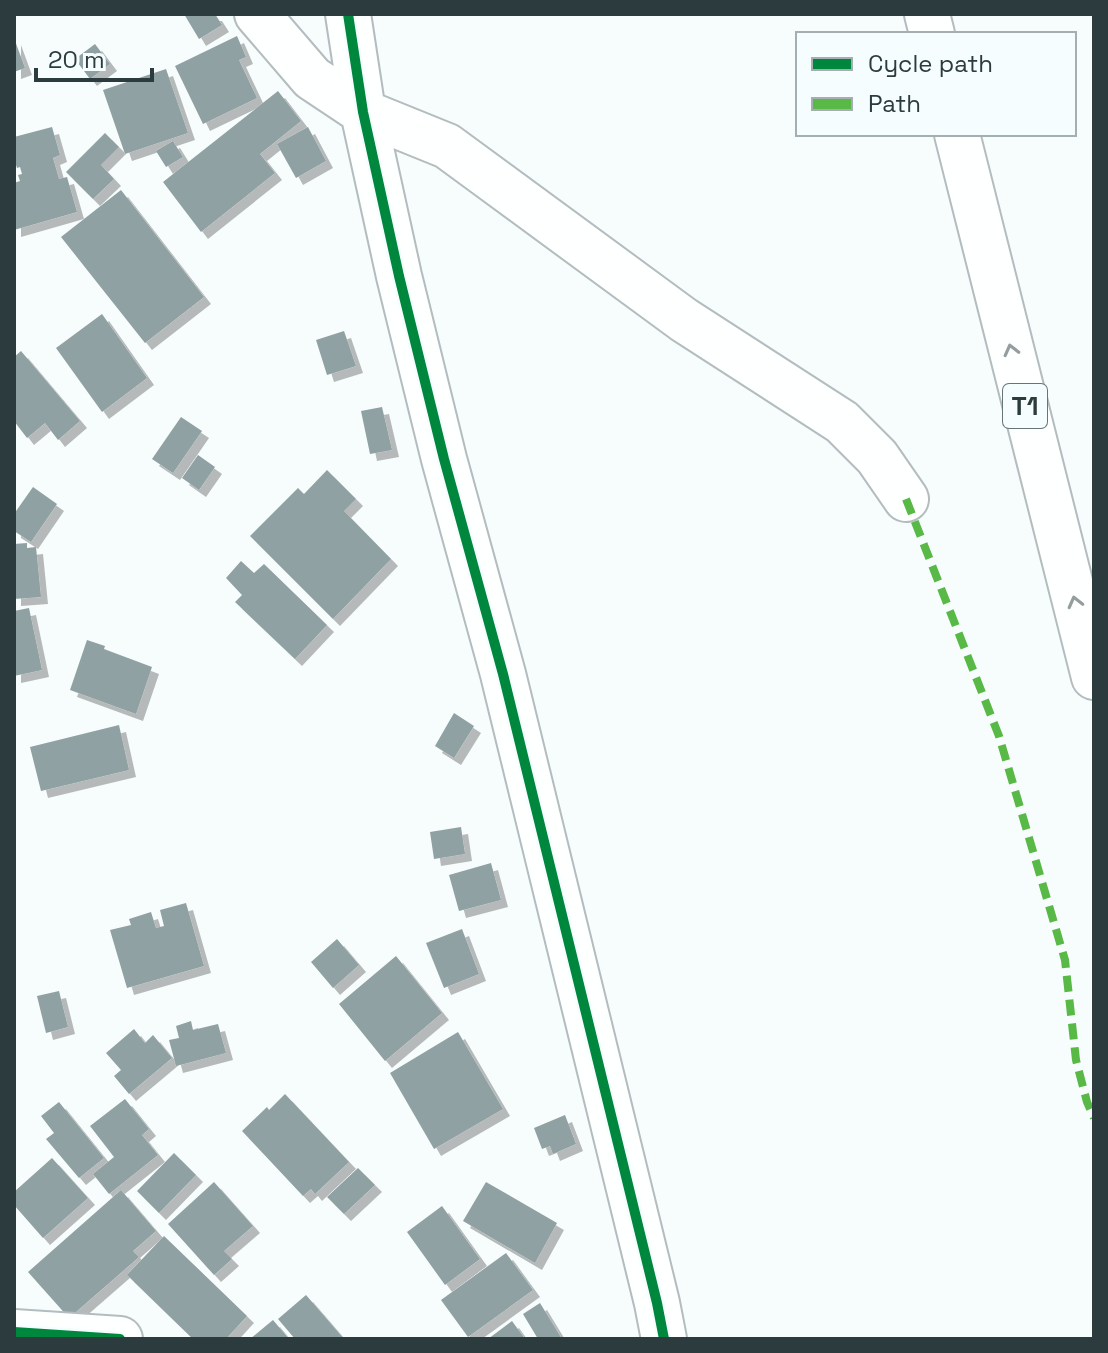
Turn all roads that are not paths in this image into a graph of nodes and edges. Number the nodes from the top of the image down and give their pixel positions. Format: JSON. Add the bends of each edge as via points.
{"nodes":[{"id":1,"x":257,"y":14,"type":"edge"},
{"id":2,"x":348,"y":14,"type":"edge"},
{"id":3,"x":363,"y":112,"type":"junction"},
{"id":4,"x":958,"y":136,"type":"edge"},
{"id":5,"x":906,"y":499,"type":"dead end"},
{"id":6,"x":1094,"y":677,"type":"edge"},
{"id":7,"x":14,"y":1332,"type":"edge"},
{"id":8,"x":120,"y":1339,"type":"edge"},
{"id":9,"x":664,"y":1339,"type":"edge"}],
"edges":[{"from":1,"to":3,"type":"main road","via":[[312,78]]},
{"from":2,"to":3,"type":"main road"},
{"from":3,"to":5,"type":"main road","via":[[447,146],[684,320],[842,422],[877,457]]},
{"from":3,"to":9,"type":"main road","via":[[399,276],[457,451],[503,674]]},
{"from":6,"to":4,"type":"main road","number":"T1","one_way":true},
{"from":7,"to":8,"type":"main road"}]}
